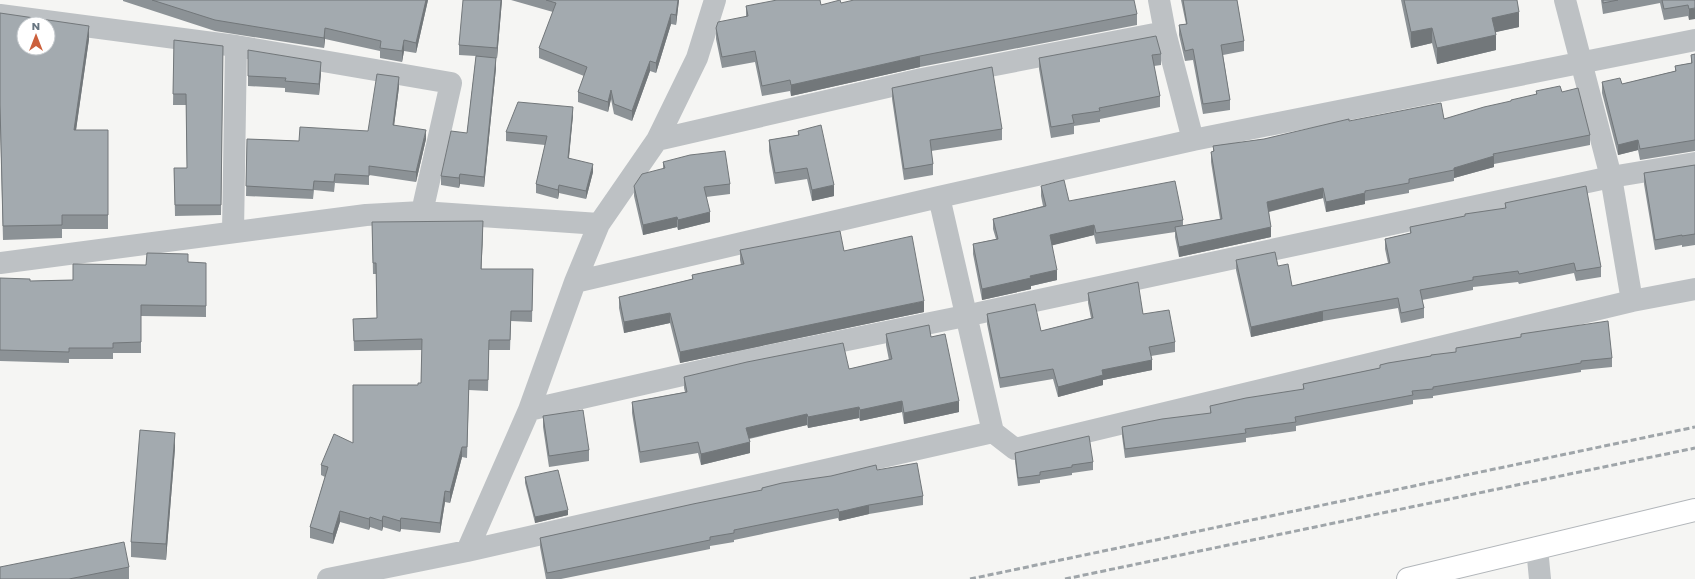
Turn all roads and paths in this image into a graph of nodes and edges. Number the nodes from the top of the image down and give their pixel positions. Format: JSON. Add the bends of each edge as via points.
{"nodes":[{"id":1,"x":715,"y":0,"type":"edge"},
{"id":2,"x":1159,"y":0,"type":"edge"},
{"id":3,"x":1565,"y":0,"type":"edge"},
{"id":4,"x":0,"y":15,"type":"edge"},
{"id":5,"x":1165,"y":32,"type":"junction"},
{"id":6,"x":1695,"y":40,"type":"edge"},
{"id":7,"x":236,"y":46,"type":"junction"},
{"id":8,"x":1582,"y":62,"type":"junction"},
{"id":9,"x":657,"y":140,"type":"junction"},
{"id":10,"x":1192,"y":140,"type":"junction"},
{"id":11,"x":1695,"y":163,"type":"edge"},
{"id":12,"x":1611,"y":178,"type":"junction"},
{"id":13,"x":939,"y":197,"type":"junction"},
{"id":14,"x":422,"y":212,"type":"junction"},
{"id":15,"x":599,"y":224,"type":"junction"},
{"id":16,"x":233,"y":232,"type":"junction"},
{"id":17,"x":0,"y":263,"type":"edge"},
{"id":18,"x":576,"y":282,"type":"junction"},
{"id":19,"x":1695,"y":289,"type":"edge"},
{"id":20,"x":1632,"y":301,"type":"junction"},
{"id":21,"x":965,"y":316,"type":"junction"},
{"id":22,"x":529,"y":410,"type":"junction"},
{"id":23,"x":992,"y":432,"type":"junction"},
{"id":24,"x":1695,"y":510,"type":"edge"},
{"id":25,"x":1537,"y":548,"type":"junction"},
{"id":26,"x":467,"y":551,"type":"junction"},
{"id":27,"x":328,"y":579,"type":"edge"},
{"id":28,"x":1408,"y":579,"type":"edge"},
{"id":29,"x":1540,"y":579,"type":"edge"}],
"edges":[{"from":1,"to":9,"type":"street","via":[[697,58]]},
{"from":2,"to":5,"type":"street"},
{"from":3,"to":8,"type":"street"},
{"from":4,"to":7,"type":"street"},
{"from":5,"to":9,"type":"street","via":[[922,79]]},
{"from":5,"to":10,"type":"street"},
{"from":6,"to":8,"type":"street"},
{"from":7,"to":14,"type":"street","via":[[451,83]]},
{"from":7,"to":16,"type":"street"},
{"from":8,"to":10,"type":"street"},
{"from":8,"to":12,"type":"street"},
{"from":9,"to":15,"type":"street"},
{"from":10,"to":13,"type":"street"},
{"from":11,"to":12,"type":"street"},
{"from":12,"to":20,"type":"street"},
{"from":12,"to":21,"type":"street"},
{"from":13,"to":18,"type":"street"},
{"from":13,"to":21,"type":"street"},
{"from":14,"to":15,"type":"street"},
{"from":14,"to":16,"type":"street","via":[[366,214]]},
{"from":15,"to":18,"type":"street"},
{"from":16,"to":17,"type":"street"},
{"from":18,"to":22,"type":"street"},
{"from":19,"to":20,"type":"street"},
{"from":20,"to":23,"type":"street","via":[[1015,449]]},
{"from":21,"to":22,"type":"street","via":[[744,360]]},
{"from":21,"to":23,"type":"street"},
{"from":22,"to":26,"type":"street"},
{"from":23,"to":26,"type":"street"},
{"from":24,"to":25,"type":"street"},
{"from":25,"to":28,"type":"street"},
{"from":25,"to":29,"type":"street"},
{"from":26,"to":27,"type":"street"}]}
